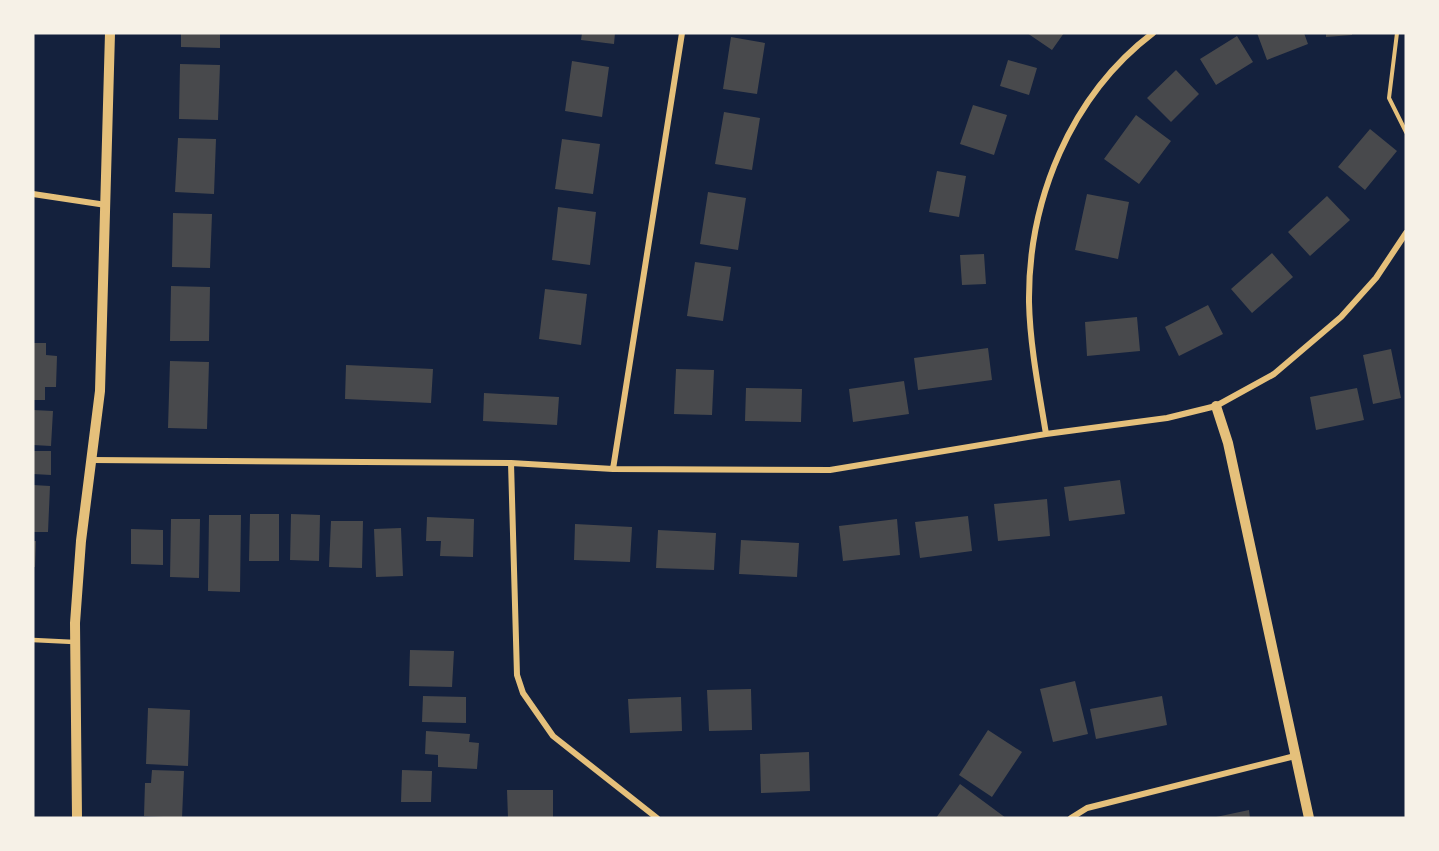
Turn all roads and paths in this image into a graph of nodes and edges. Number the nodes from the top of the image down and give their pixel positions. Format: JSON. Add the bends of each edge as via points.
{"nodes":[{"id":1,"x":110,"y":33,"type":"edge"},
{"id":2,"x":682,"y":33,"type":"edge"},
{"id":3,"x":1152,"y":33,"type":"edge"},
{"id":4,"x":1397,"y":33,"type":"edge"},
{"id":5,"x":1406,"y":132,"type":"edge"},
{"id":6,"x":33,"y":194,"type":"edge"},
{"id":7,"x":106,"y":205,"type":"junction"},
{"id":8,"x":1406,"y":233,"type":"edge"},
{"id":9,"x":1216,"y":406,"type":"junction"},
{"id":10,"x":1046,"y":434,"type":"junction"},
{"id":11,"x":92,"y":460,"type":"junction"},
{"id":12,"x":511,"y":463,"type":"junction"},
{"id":13,"x":613,"y":469,"type":"junction"},
{"id":14,"x":33,"y":640,"type":"edge"},
{"id":15,"x":74,"y":642,"type":"junction"},
{"id":16,"x":1295,"y":756,"type":"junction"},
{"id":17,"x":77,"y":818,"type":"edge"},
{"id":18,"x":657,"y":818,"type":"edge"},
{"id":19,"x":1071,"y":818,"type":"edge"},
{"id":20,"x":1309,"y":818,"type":"edge"}],
"edges":[{"from":1,"to":7,"type":"street"},
{"from":2,"to":13,"type":"street"},
{"from":3,"to":10,"type":"street","via":[[1085,108],[1056,158],[1041,206],[1029,303]]},
{"from":4,"to":5,"type":"path","via":[[1389,98]]},
{"from":6,"to":7,"type":"street"},
{"from":7,"to":11,"type":"street","via":[[100,391]]},
{"from":8,"to":9,"type":"street","via":[[1376,278],[1334,324],[1274,375]]},
{"from":9,"to":10,"type":"street","via":[[1167,418]]},
{"from":9,"to":16,"type":"street","via":[[1228,443]]},
{"from":10,"to":13,"type":"street","via":[[830,470]]},
{"from":11,"to":12,"type":"street"},
{"from":11,"to":15,"type":"street"},
{"from":12,"to":13,"type":"street"},
{"from":12,"to":18,"type":"street","via":[[516,675],[523,693],[553,736]]},
{"from":14,"to":15,"type":"lane"},
{"from":15,"to":17,"type":"street"},
{"from":16,"to":19,"type":"street","via":[[1087,808]]},
{"from":16,"to":20,"type":"street"}]}
